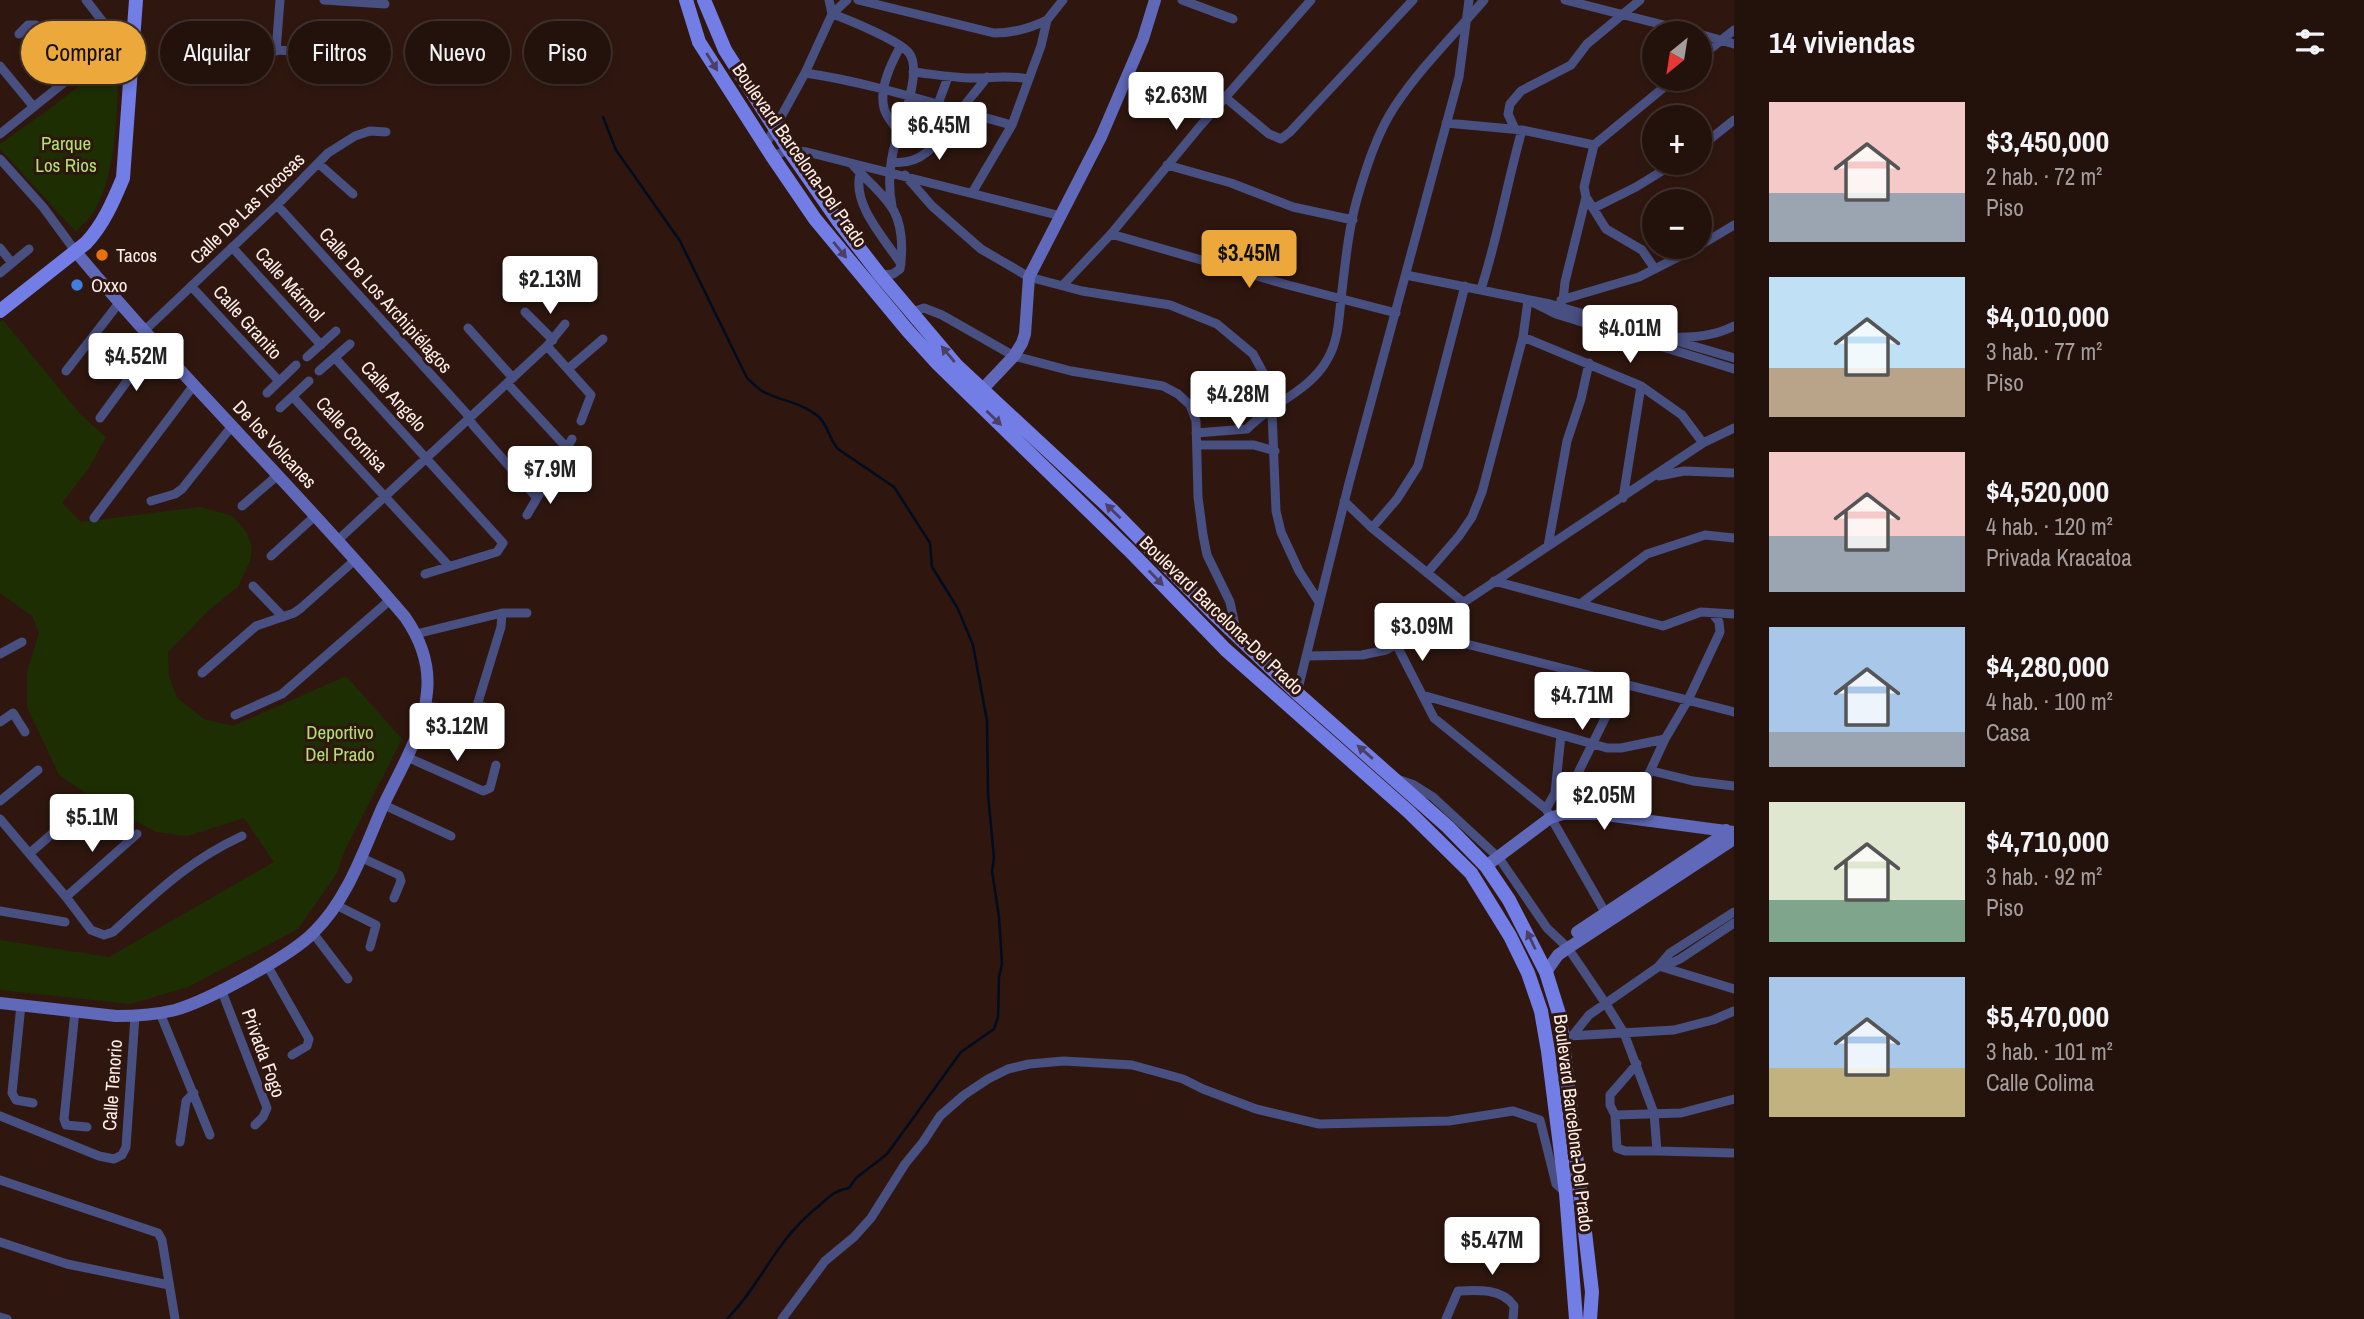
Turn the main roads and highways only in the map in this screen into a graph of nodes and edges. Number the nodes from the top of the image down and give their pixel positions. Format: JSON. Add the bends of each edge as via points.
{"nodes":[{"id":1,"x":136,"y":0,"type":"edge"},
{"id":2,"x":686,"y":0,"type":"edge"},
{"id":3,"x":704,"y":0,"type":"edge"},
{"id":4,"x":0,"y":310,"type":"edge"},
{"id":5,"x":979,"y":394,"type":"junction"},
{"id":6,"x":1562,"y":1102,"type":"junction"},
{"id":7,"x":1576,"y":1319,"type":"edge"},
{"id":8,"x":1590,"y":1319,"type":"edge"}],
"edges":[{"from":1,"to":4,"type":"main road","via":[[123,178],[95,234]]},
{"from":2,"to":5,"type":"main road","name":"Boulevard Barcelona-Del Prado","one_way":true,"via":[[699,42],[815,219],[938,364]]},
{"from":5,"to":3,"type":"main road","name":"Boulevard Barcelona-Del Prado","one_way":true,"via":[[839,222],[725,50]]},
{"from":5,"to":6,"type":"main road","name":"Boulevard Barcelona-Del Prado","one_way":true,"via":[[1226,650],[1471,873],[1528,974]]},
{"from":6,"to":5,"type":"main road","name":"Boulevard Barcelona-Del Prado","one_way":true,"via":[[1569,1036],[1546,972],[1492,862],[1297,693],[1113,511]]},
{"from":6,"to":7,"type":"main road","name":"Boulevard Barcelona-Del Prado"},
{"from":6,"to":8,"type":"main road","name":"Boulevard Barcelona-Del Prado","via":[[1592,1292]]}]}
